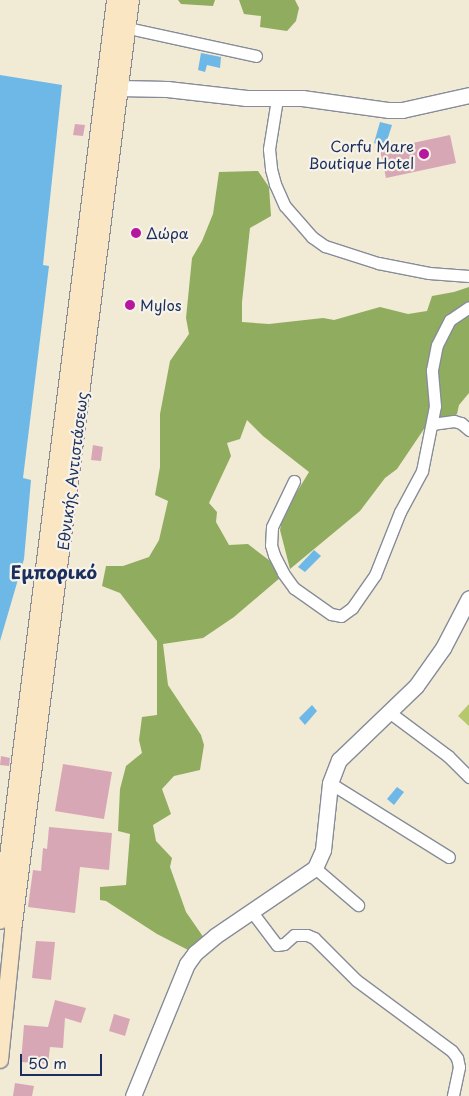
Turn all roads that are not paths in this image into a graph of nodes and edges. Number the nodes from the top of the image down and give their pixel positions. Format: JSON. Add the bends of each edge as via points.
{"nodes":[{"id":1,"x":115,"y":0,"type":"edge"},
{"id":2,"x":131,"y":0,"type":"edge"},
{"id":3,"x":128,"y":28,"type":"junction"},
{"id":4,"x":256,"y":56,"type":"dead end"},
{"id":5,"x":106,"y":70,"type":"junction"},
{"id":6,"x":119,"y":88,"type":"junction"},
{"id":7,"x":469,"y":95,"type":"edge"},
{"id":8,"x":278,"y":99,"type":"junction"},
{"id":9,"x":469,"y":276,"type":"edge"},
{"id":10,"x":469,"y":307,"type":"edge"},
{"id":11,"x":432,"y":424,"type":"junction"},
{"id":12,"x":469,"y":430,"type":"edge"},
{"id":13,"x":294,"y":481,"type":"dead end"},
{"id":14,"x":469,"y":598,"type":"edge"},
{"id":15,"x":388,"y":712,"type":"junction"},
{"id":16,"x":469,"y":777,"type":"edge"},
{"id":17,"x":330,"y":783,"type":"junction"},
{"id":18,"x":449,"y":857,"type":"dead end"},
{"id":19,"x":10,"y":868,"type":"edge"},
{"id":20,"x":315,"y":868,"type":"junction"},
{"id":21,"x":358,"y":905,"type":"dead end"},
{"id":22,"x":252,"y":912,"type":"junction"},
{"id":23,"x":0,"y":921,"type":"edge"},
{"id":24,"x":0,"y":1060,"type":"edge"},
{"id":25,"x":133,"y":1096,"type":"edge"},
{"id":26,"x":453,"y":1096,"type":"edge"}],
"edges":[{"from":1,"to":5,"type":"main road","name":"Εθνικής Αντιστάσεως"},
{"from":2,"to":3,"type":"main road","name":"Εθνικής Αντιστάσεως"},
{"from":3,"to":4,"type":"street"},
{"from":3,"to":6,"type":"main road","name":"Εθνικής Αντιστάσεως"},
{"from":5,"to":6,"type":"street"},
{"from":5,"to":19,"type":"main road","name":"Εθνικής Αντιστάσεως"},
{"from":6,"to":8,"type":"street"},
{"from":6,"to":19,"type":"main road","name":"Εθνικής Αντιστάσεως"},
{"from":7,"to":8,"type":"street","via":[[402,110],[302,98]]},
{"from":8,"to":9,"type":"street","via":[[269,149],[271,169],[285,206],[312,237],[325,246],[378,263],[429,273]]},
{"from":10,"to":11,"type":"street","via":[[450,320],[437,345],[432,370],[435,406]]},
{"from":11,"to":12,"type":"street","via":[[454,421]]},
{"from":11,"to":13,"type":"street","via":[[422,471],[400,512],[376,575],[352,608],[341,616],[331,614],[294,588],[274,555],[272,527]]},
{"from":14,"to":15,"type":"street","via":[[432,666]]},
{"from":15,"to":16,"type":"street","via":[[448,756]]},
{"from":15,"to":17,"type":"street","via":[[339,760]]},
{"from":17,"to":18,"type":"street"},
{"from":17,"to":20,"type":"street","via":[[323,850]]},
{"from":19,"to":23,"type":"main road","name":"Εθνικής Αντιστάσεως"},
{"from":19,"to":24,"type":"main road","name":"Εθνικής Αντιστάσεως"},
{"from":20,"to":21,"type":"street"},
{"from":20,"to":22,"type":"street"},
{"from":22,"to":25,"type":"street","via":[[194,953]]},
{"from":22,"to":26,"type":"street","via":[[277,946],[294,935],[314,938],[356,980],[452,1051],[460,1067]]}]}
